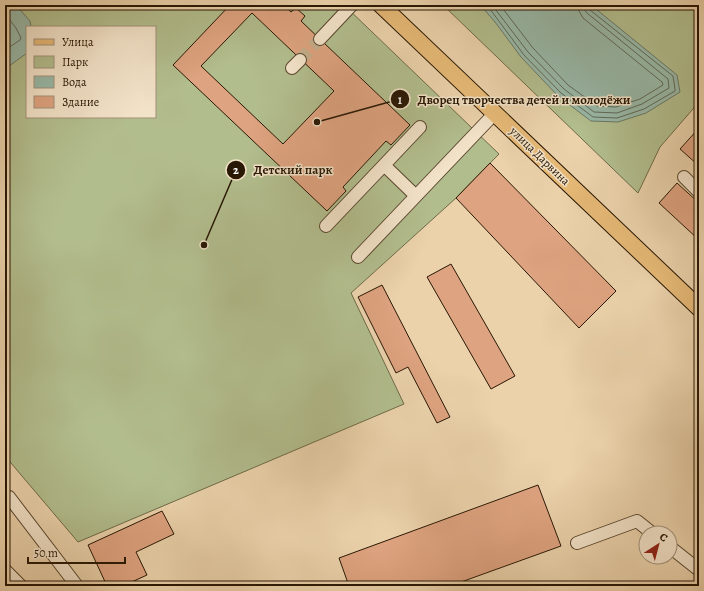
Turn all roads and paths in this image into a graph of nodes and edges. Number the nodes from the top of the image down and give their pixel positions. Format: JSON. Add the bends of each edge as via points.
{"nodes":[{"id":1,"x":352,"y":5,"type":"edge"},
{"id":2,"x":381,"y":5,"type":"edge"},
{"id":3,"x":320,"y":39,"type":"tunnel mouth"},
{"id":4,"x":495,"y":113,"type":"junction"},
{"id":5,"x":420,"y":127,"type":"dead end"},
{"id":6,"x":384,"y":165,"type":"junction"},
{"id":7,"x":684,"y":177,"type":"dead end"},
{"id":8,"x":699,"y":192,"type":"edge"},
{"id":9,"x":416,"y":196,"type":"junction"},
{"id":10,"x":326,"y":226,"type":"dead end"},
{"id":11,"x":358,"y":257,"type":"dead end"},
{"id":12,"x":699,"y":308,"type":"edge"},
{"id":13,"x":9,"y":498,"type":"dead end"},
{"id":14,"x":642,"y":525,"type":"edge"},
{"id":15,"x":577,"y":543,"type":"dead end"},
{"id":16,"x":678,"y":553,"type":"edge"},
{"id":17,"x":5,"y":570,"type":"edge"},
{"id":18,"x":699,"y":570,"type":"edge"},
{"id":19,"x":21,"y":586,"type":"edge"},
{"id":20,"x":77,"y":586,"type":"edge"}],
"edges":[{"from":1,"to":3,"type":"street"},
{"from":2,"to":4,"type":"main road","name":"улица Дарвина"},
{"from":4,"to":9,"type":"street"},
{"from":4,"to":12,"type":"main road","name":"улица Дарвина"},
{"from":5,"to":6,"type":"street"},
{"from":6,"to":9,"type":"street"},
{"from":6,"to":10,"type":"street"},
{"from":7,"to":8,"type":"street"},
{"from":9,"to":11,"type":"street"},
{"from":13,"to":20,"type":"street"},
{"from":14,"to":15,"type":"street","via":[[637,521]]},
{"from":16,"to":18,"type":"street"},
{"from":17,"to":19,"type":"street"}]}
